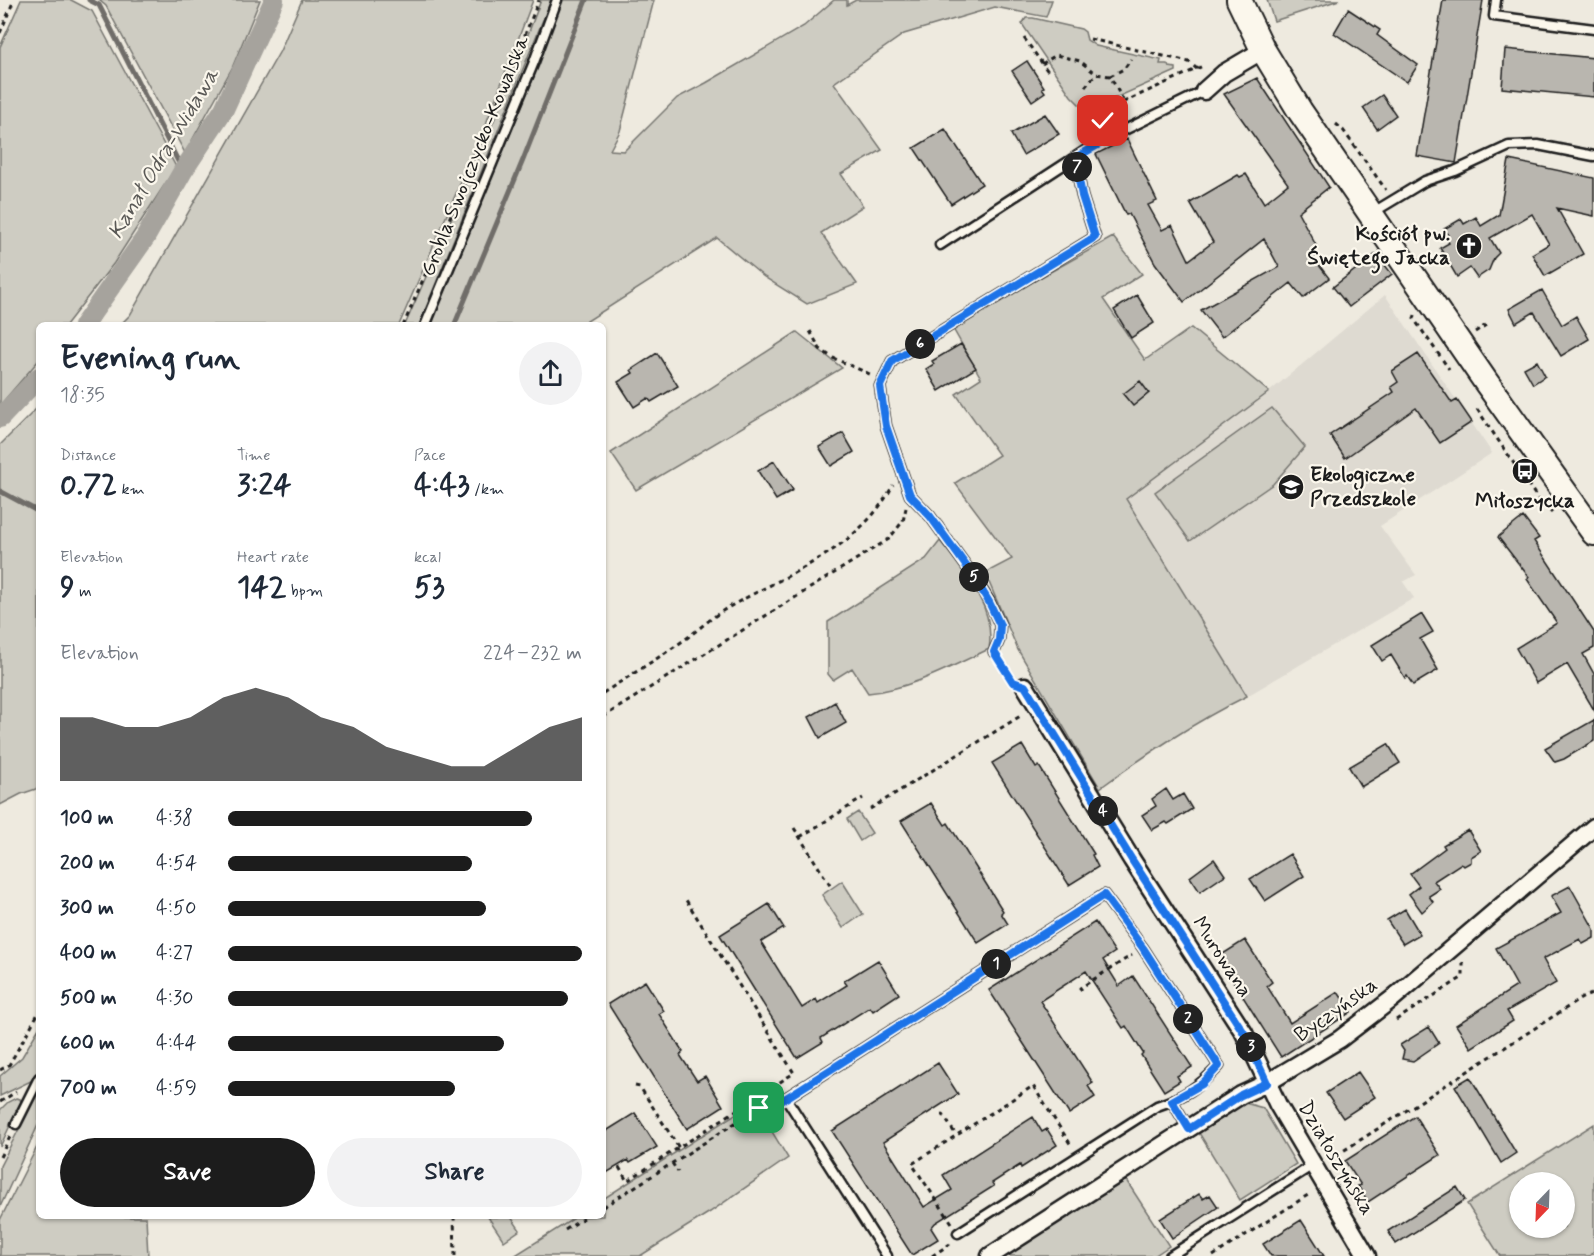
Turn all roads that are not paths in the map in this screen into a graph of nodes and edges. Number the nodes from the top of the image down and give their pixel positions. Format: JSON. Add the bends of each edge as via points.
{"nodes":[{"id":1,"x":557,"y":0,"type":"edge"},
{"id":2,"x":1239,"y":0,"type":"edge"},
{"id":3,"x":1496,"y":0,"type":"edge"},
{"id":4,"x":1594,"y":29,"type":"edge"},
{"id":5,"x":1263,"y":50,"type":"junction"},
{"id":6,"x":1204,"y":91,"type":"joint"},
{"id":7,"x":1594,"y":156,"type":"edge"},
{"id":8,"x":1075,"y":158,"type":"junction"},
{"id":9,"x":1372,"y":213,"type":"junction"},
{"id":10,"x":940,"y":245,"type":"dead end"},
{"id":11,"x":427,"y":322,"type":"edge"},
{"id":12,"x":1594,"y":534,"type":"edge"},
{"id":13,"x":994,"y":652,"type":"road end"},
{"id":14,"x":1025,"y":686,"type":"road end"},
{"id":15,"x":1594,"y":826,"type":"edge"},
{"id":16,"x":1267,"y":1083,"type":"junction"},
{"id":17,"x":36,"y":1084,"type":"edge"},
{"id":18,"x":1172,"y":1101,"type":"junction"},
{"id":19,"x":16,"y":1124,"type":"road end"},
{"id":20,"x":1189,"y":1129,"type":"junction"},
{"id":21,"x":1314,"y":1167,"type":"junction"},
{"id":22,"x":958,"y":1233,"type":"road end"},
{"id":23,"x":887,"y":1256,"type":"edge"},
{"id":24,"x":990,"y":1256,"type":"edge"},
{"id":25,"x":1170,"y":1256,"type":"edge"},
{"id":26,"x":1367,"y":1256,"type":"edge"}],
"edges":[{"from":1,"to":11,"type":"lane","name":"Grobla Swojczycko-Kowalska"},
{"from":2,"to":5,"type":"street"},
{"from":3,"to":4,"type":"lane","via":[[1494,16]]},
{"from":5,"to":6,"type":"street","via":[[1224,73]]},
{"from":5,"to":9,"type":"street","via":[[1300,111]]},
{"from":6,"to":8,"type":"lane"},
{"from":7,"to":9,"type":"lane","via":[[1538,145],[1509,146],[1425,181]]},
{"from":8,"to":10,"type":"lane"},
{"from":8,"to":13,"type":"lane","via":[[1095,237],[892,361],[880,386],[886,426],[910,495],[972,574],[1000,625]]},
{"from":9,"to":12,"type":"street"},
{"from":14,"to":16,"type":"street","name":"Murowana","via":[[1244,1033]]},
{"from":15,"to":16,"type":"street","name":"Byczyńska","via":[[1392,999],[1340,1039]]},
{"from":16,"to":20,"type":"street","name":"Byczyńska"},
{"from":16,"to":21,"type":"street","name":"Działoszyńska"},
{"from":17,"to":19,"type":"lane"},
{"from":18,"to":20,"type":"lane"},
{"from":18,"to":22,"type":"lane","via":[[1157,1106]]},
{"from":18,"to":23,"type":"lane","via":[[1202,1084],[1219,1066],[1104,895],[786,1098]]},
{"from":20,"to":24,"type":"street","name":"Byczyńska"},
{"from":21,"to":25,"type":"lane"},
{"from":21,"to":26,"type":"street","name":"Działoszyńska"}]}
